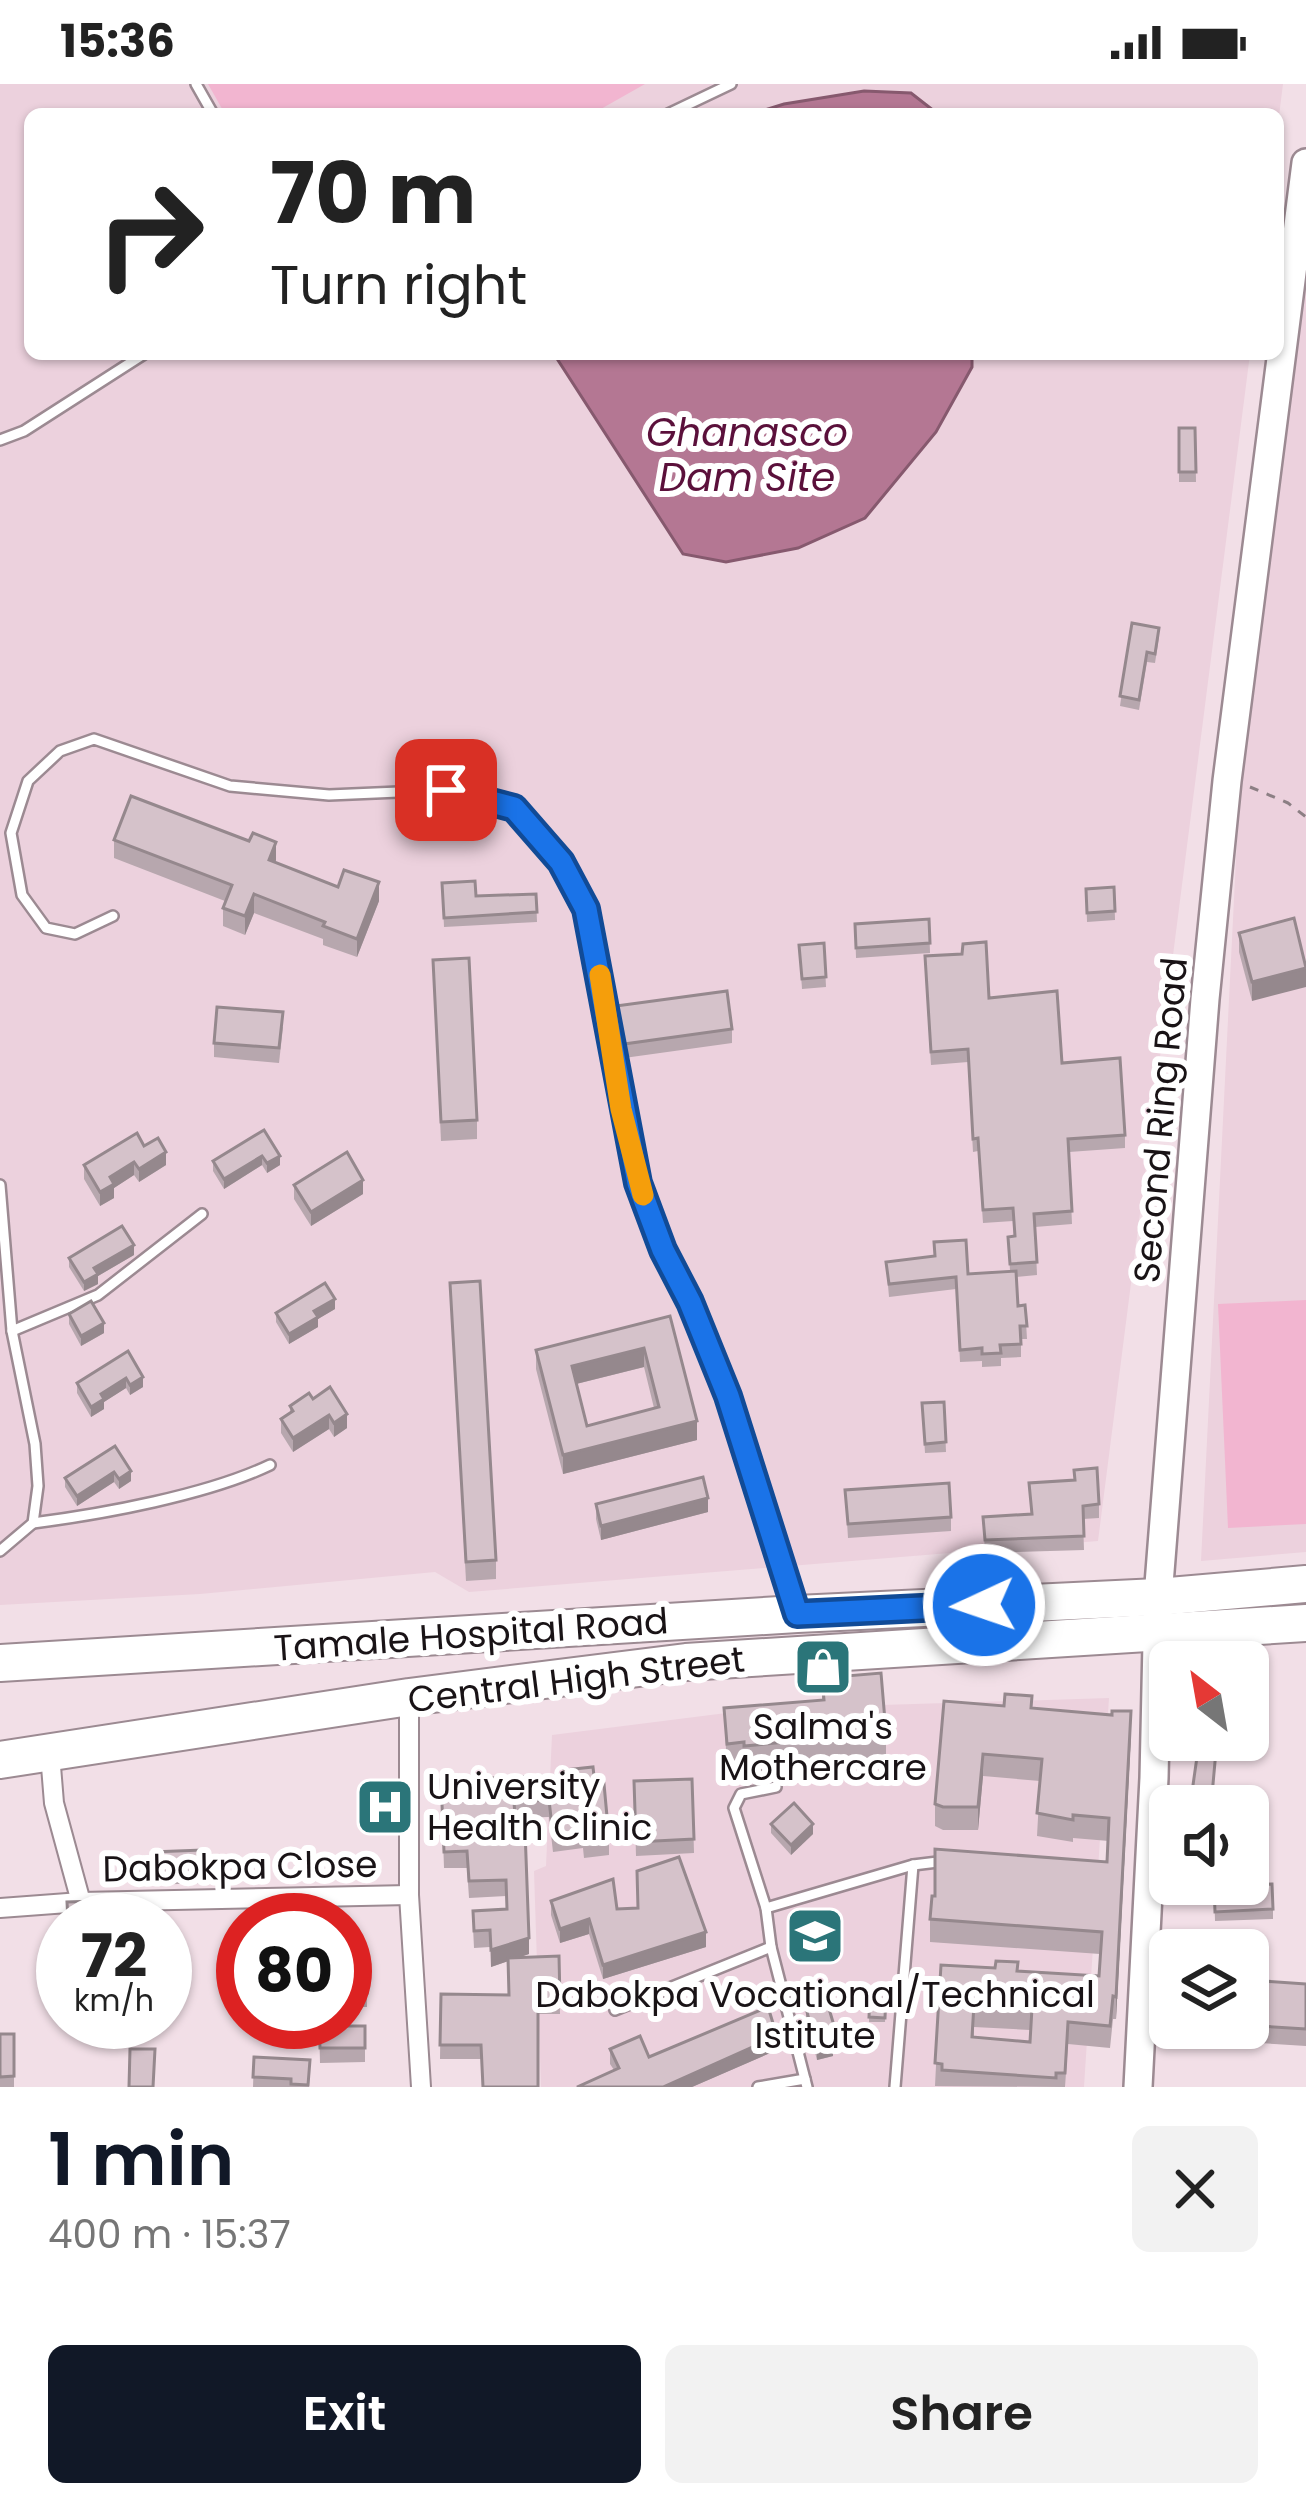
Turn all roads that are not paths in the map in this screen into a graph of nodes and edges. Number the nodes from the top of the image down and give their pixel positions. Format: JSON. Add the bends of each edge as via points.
{"nodes":[{"id":1,"x":731,"y":84,"type":"edge"},
{"id":2,"x":681,"y":108,"type":"edge"},
{"id":3,"x":1306,"y":163,"type":"edge"},
{"id":4,"x":1284,"y":335,"type":"edge"},
{"id":5,"x":134,"y":360,"type":"edge"},
{"id":6,"x":1281,"y":360,"type":"edge"},
{"id":7,"x":0,"y":440,"type":"edge"},
{"id":8,"x":113,"y":916,"type":"dead end"},
{"id":9,"x":0,"y":1185,"type":"edge"},
{"id":10,"x":202,"y":1214,"type":"dead end"},
{"id":11,"x":3,"y":1287,"type":"edge"},
{"id":12,"x":12,"y":1331,"type":"junction"},
{"id":13,"x":270,"y":1465,"type":"dead end"},
{"id":14,"x":32,"y":1522,"type":"junction"},
{"id":15,"x":0,"y":1551,"type":"edge"},
{"id":16,"x":1306,"y":1584,"type":"edge"},
{"id":17,"x":797,"y":1614,"type":"junction"},
{"id":18,"x":1157,"y":1614,"type":"junction"},
{"id":19,"x":1306,"y":1623,"type":"edge"},
{"id":20,"x":0,"y":1663,"type":"edge"},
{"id":21,"x":409,"y":1697,"type":"junction"},
{"id":22,"x":50,"y":1754,"type":"junction"},
{"id":23,"x":0,"y":1760,"type":"edge"},
{"id":24,"x":776,"y":1787,"type":"dead end"},
{"id":25,"x":952,"y":1861,"type":"edge"},
{"id":26,"x":913,"y":1865,"type":"junction"},
{"id":27,"x":79,"y":1893,"type":"edge"},
{"id":28,"x":409,"y":1895,"type":"junction"},
{"id":29,"x":192,"y":1900,"type":"edge"},
{"id":30,"x":36,"y":1905,"type":"edge"},
{"id":31,"x":766,"y":1907,"type":"junction"},
{"id":32,"x":0,"y":1908,"type":"edge"},
{"id":33,"x":771,"y":1947,"type":"junction"},
{"id":34,"x":615,"y":2010,"type":"dead end"},
{"id":35,"x":806,"y":2083,"type":"edge"},
{"id":36,"x":421,"y":2087,"type":"edge"},
{"id":37,"x":758,"y":2087,"type":"edge"},
{"id":38,"x":895,"y":2087,"type":"edge"},
{"id":39,"x":1138,"y":2087,"type":"edge"}],
"edges":[{"from":1,"to":2,"type":"lane"},
{"from":3,"to":4,"type":"street","name":"Second Ring Road"},
{"from":5,"to":7,"type":"lane"},
{"from":6,"to":18,"type":"street","name":"Second Ring Road","via":[[1205,999]]},
{"from":8,"to":17,"type":"lane","via":[[75,934],[46,928],[22,895],[11,833],[28,781],[60,751],[94,739],[230,786],[329,795],[446,790],[514,808],[561,862],[586,909],[638,1183],[728,1396]]},
{"from":9,"to":11,"type":"lane"},
{"from":10,"to":12,"type":"lane","via":[[98,1295]]},
{"from":11,"to":12,"type":"lane"},
{"from":12,"to":14,"type":"lane","via":[[35,1444]]},
{"from":13,"to":14,"type":"lane","via":[[219,1486]]},
{"from":14,"to":15,"type":"lane"},
{"from":16,"to":18,"type":"highway"},
{"from":17,"to":18,"type":"highway","name":"Tamale Hospital Road"},
{"from":17,"to":20,"type":"highway","name":"Tamale Hospital Road"},
{"from":18,"to":19,"type":"highway"},
{"from":18,"to":21,"type":"highway","name":"Central High Street"},
{"from":18,"to":39,"type":"street","name":"Second Ring Road"},
{"from":21,"to":22,"type":"highway","name":"Central High Street"},
{"from":21,"to":28,"type":"street"},
{"from":22,"to":23,"type":"highway","name":"Central High Street"},
{"from":22,"to":27,"type":"street"},
{"from":24,"to":31,"type":"lane","via":[[741,1794],[734,1808]]},
{"from":25,"to":26,"type":"lane"},
{"from":26,"to":31,"type":"lane"},
{"from":26,"to":38,"type":"lane"},
{"from":28,"to":29,"type":"street","name":"Dabokpa Close"},
{"from":28,"to":36,"type":"street"},
{"from":30,"to":32,"type":"street","name":"Dabokpa Close"},
{"from":31,"to":33,"type":"lane"},
{"from":33,"to":34,"type":"lane"},
{"from":33,"to":35,"type":"lane"},
{"from":35,"to":37,"type":"lane"}]}
